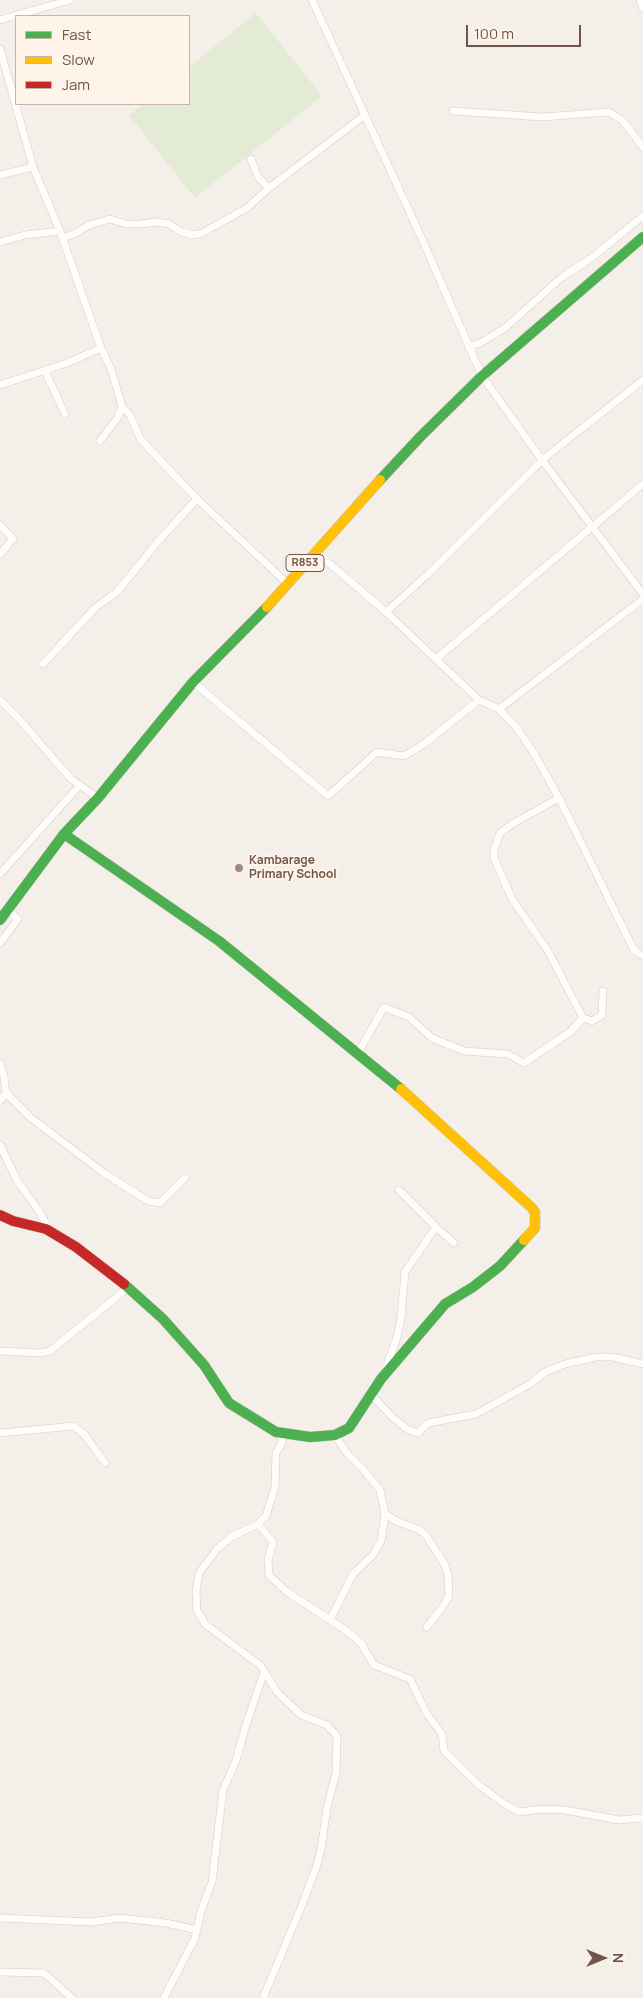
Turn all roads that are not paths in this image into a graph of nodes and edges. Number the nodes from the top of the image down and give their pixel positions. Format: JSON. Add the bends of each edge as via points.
{"nodes":[{"id":1,"x":70,"y":0,"type":"edge"},
{"id":2,"x":312,"y":0,"type":"edge"},
{"id":3,"x":640,"y":0,"type":"edge"},
{"id":4,"x":643,"y":9,"type":"edge"},
{"id":5,"x":18,"y":15,"type":"edge"},
{"id":6,"x":15,"y":16,"type":"edge"},
{"id":7,"x":0,"y":20,"type":"edge"},
{"id":8,"x":0,"y":49,"type":"edge"},
{"id":9,"x":15,"y":103,"type":"edge"},
{"id":10,"x":16,"y":105,"type":"edge"},
{"id":11,"x":452,"y":111,"type":"dead end"},
{"id":12,"x":365,"y":115,"type":"junction"},
{"id":13,"x":643,"y":147,"type":"edge"},
{"id":14,"x":251,"y":159,"type":"dead end"},
{"id":15,"x":33,"y":167,"type":"junction"},
{"id":16,"x":0,"y":175,"type":"edge"},
{"id":17,"x":269,"y":188,"type":"junction"},
{"id":18,"x":643,"y":216,"type":"edge"},
{"id":19,"x":61,"y":235,"type":"junction"},
{"id":20,"x":643,"y":237,"type":"edge"},
{"id":21,"x":0,"y":242,"type":"edge"},
{"id":22,"x":468,"y":347,"type":"junction"},
{"id":23,"x":101,"y":348,"type":"junction"},
{"id":24,"x":45,"y":371,"type":"junction"},
{"id":25,"x":482,"y":376,"type":"junction"},
{"id":26,"x":643,"y":380,"type":"edge"},
{"id":27,"x":0,"y":385,"type":"edge"},
{"id":28,"x":122,"y":406,"type":"junction"},
{"id":29,"x":65,"y":414,"type":"dead end"},
{"id":30,"x":100,"y":441,"type":"dead end"},
{"id":31,"x":542,"y":460,"type":"junction"},
{"id":32,"x":643,"y":484,"type":"edge"},
{"id":33,"x":198,"y":499,"type":"junction"},
{"id":34,"x":0,"y":525,"type":"edge"},
{"id":35,"x":592,"y":526,"type":"junction"},
{"id":36,"x":315,"y":551,"type":"junction"},
{"id":37,"x":0,"y":554,"type":"edge"},
{"id":38,"x":288,"y":584,"type":"junction"},
{"id":39,"x":643,"y":594,"type":"edge"},
{"id":40,"x":643,"y":599,"type":"edge"},
{"id":41,"x":386,"y":612,"type":"junction"},
{"id":42,"x":436,"y":659,"type":"junction"},
{"id":43,"x":43,"y":664,"type":"dead end"},
{"id":44,"x":193,"y":682,"type":"junction"},
{"id":45,"x":0,"y":700,"type":"edge"},
{"id":46,"x":479,"y":700,"type":"junction"},
{"id":47,"x":499,"y":709,"type":"junction"},
{"id":48,"x":80,"y":785,"type":"junction"},
{"id":49,"x":98,"y":798,"type":"junction"},
{"id":50,"x":559,"y":798,"type":"junction"},
{"id":51,"x":64,"y":834,"type":"junction"},
{"id":52,"x":0,"y":874,"type":"edge"},
{"id":53,"x":7,"y":910,"type":"junction"},
{"id":54,"x":0,"y":920,"type":"edge"},
{"id":55,"x":0,"y":943,"type":"edge"},
{"id":56,"x":643,"y":955,"type":"edge"},
{"id":57,"x":603,"y":991,"type":"dead end"},
{"id":58,"x":583,"y":1018,"type":"junction"},
{"id":59,"x":357,"y":1055,"type":"junction"},
{"id":60,"x":0,"y":1063,"type":"edge"},
{"id":61,"x":6,"y":1093,"type":"junction"},
{"id":62,"x":0,"y":1102,"type":"edge"},
{"id":63,"x":0,"y":1145,"type":"edge"},
{"id":64,"x":185,"y":1178,"type":"dead end"},
{"id":65,"x":399,"y":1190,"type":"dead end"},
{"id":66,"x":0,"y":1215,"type":"edge"},
{"id":67,"x":436,"y":1227,"type":"junction"},
{"id":68,"x":46,"y":1229,"type":"junction"},
{"id":69,"x":454,"y":1244,"type":"dead end"},
{"id":70,"x":129,"y":1287,"type":"junction"},
{"id":71,"x":0,"y":1351,"type":"edge"},
{"id":72,"x":643,"y":1364,"type":"edge"},
{"id":73,"x":387,"y":1374,"type":"junction"},
{"id":74,"x":372,"y":1394,"type":"junction"},
{"id":75,"x":276,"y":1432,"type":"junction"},
{"id":76,"x":0,"y":1433,"type":"edge"},
{"id":77,"x":335,"y":1435,"type":"junction"},
{"id":78,"x":105,"y":1463,"type":"dead end"},
{"id":79,"x":385,"y":1514,"type":"junction"},
{"id":80,"x":258,"y":1524,"type":"junction"},
{"id":81,"x":330,"y":1620,"type":"junction"},
{"id":82,"x":427,"y":1627,"type":"dead end"},
{"id":83,"x":264,"y":1672,"type":"junction"},
{"id":84,"x":643,"y":1818,"type":"edge"},
{"id":85,"x":0,"y":1918,"type":"edge"},
{"id":86,"x":197,"y":1930,"type":"junction"},
{"id":87,"x":0,"y":1972,"type":"edge"},
{"id":88,"x":72,"y":1998,"type":"edge"},
{"id":89,"x":164,"y":1998,"type":"edge"},
{"id":90,"x":263,"y":1998,"type":"edge"}],
"edges":[{"from":1,"to":5,"type":"street"},
{"from":2,"to":12,"type":"street"},
{"from":3,"to":4,"type":"street"},
{"from":6,"to":7,"type":"street"},
{"from":8,"to":9,"type":"street"},
{"from":10,"to":15,"type":"street"},
{"from":11,"to":13,"type":"street","via":[[542,117],[610,112],[622,120]]},
{"from":12,"to":17,"type":"street"},
{"from":12,"to":22,"type":"street"},
{"from":14,"to":17,"type":"street","via":[[258,177]]},
{"from":15,"to":16,"type":"street"},
{"from":15,"to":19,"type":"street"},
{"from":17,"to":19,"type":"street","via":[[247,208],[202,233],[193,235],[156,222],[126,224],[110,220]]},
{"from":18,"to":22,"type":"street","via":[[562,277],[505,328]]},
{"from":19,"to":21,"type":"street","via":[[25,235]]},
{"from":19,"to":23,"type":"street"},
{"from":20,"to":25,"type":"street","number":"R853"},
{"from":22,"to":25,"type":"street"},
{"from":23,"to":24,"type":"street"},
{"from":23,"to":28,"type":"street"},
{"from":24,"to":27,"type":"street"},
{"from":24,"to":29,"type":"street"},
{"from":25,"to":31,"type":"street"},
{"from":25,"to":36,"type":"street","number":"R853","via":[[421,436]]},
{"from":26,"to":31,"type":"street"},
{"from":28,"to":30,"type":"street"},
{"from":28,"to":33,"type":"street","via":[[130,415],[141,440]]},
{"from":31,"to":35,"type":"street"},
{"from":31,"to":41,"type":"street"},
{"from":32,"to":35,"type":"street"},
{"from":33,"to":38,"type":"street"},
{"from":33,"to":43,"type":"street","via":[[160,539],[118,592],[94,608]]},
{"from":34,"to":37,"type":"street","via":[[14,539]]},
{"from":35,"to":39,"type":"street"},
{"from":35,"to":42,"type":"street"},
{"from":36,"to":38,"type":"street","number":"R853"},
{"from":36,"to":41,"type":"street"},
{"from":38,"to":44,"type":"street","number":"R853"},
{"from":40,"to":47,"type":"street"},
{"from":41,"to":42,"type":"street"},
{"from":42,"to":46,"type":"street"},
{"from":44,"to":46,"type":"street","via":[[328,796],[377,752],[404,756]]},
{"from":44,"to":49,"type":"street","number":"R853"},
{"from":45,"to":48,"type":"street"},
{"from":46,"to":47,"type":"street"},
{"from":47,"to":50,"type":"street","via":[[517,728]]},
{"from":48,"to":49,"type":"street"},
{"from":48,"to":52,"type":"street"},
{"from":49,"to":51,"type":"street","number":"R853"},
{"from":50,"to":56,"type":"street","via":[[634,950]]},
{"from":50,"to":58,"type":"street","via":[[500,833],[494,858],[512,899],[548,951]]},
{"from":51,"to":53,"type":"street","number":"R853"},
{"from":51,"to":59,"type":"street","via":[[219,941]]},
{"from":53,"to":54,"type":"street","number":"R853"},
{"from":53,"to":55,"type":"street","via":[[18,919]]},
{"from":57,"to":58,"type":"street","via":[[602,1015],[592,1022]]},
{"from":58,"to":59,"type":"street","via":[[570,1032],[524,1063],[508,1054],[464,1051],[432,1038],[409,1017],[384,1007]]},
{"from":59,"to":73,"type":"street","via":[[399,1088],[535,1212],[535,1228],[523,1242],[500,1266],[445,1304]]},
{"from":60,"to":61,"type":"street"},
{"from":61,"to":62,"type":"street"},
{"from":61,"to":64,"type":"street","via":[[31,1118],[104,1174],[148,1200],[160,1203]]},
{"from":63,"to":68,"type":"street","via":[[17,1180],[41,1214]]},
{"from":65,"to":67,"type":"street"},
{"from":66,"to":68,"type":"street"},
{"from":67,"to":69,"type":"street"},
{"from":67,"to":73,"type":"street","via":[[404,1272],[401,1318]]},
{"from":68,"to":70,"type":"street"},
{"from":70,"to":71,"type":"street","via":[[50,1352]]},
{"from":70,"to":75,"type":"street","via":[[204,1365],[229,1402]]},
{"from":72,"to":74,"type":"street","via":[[613,1357],[596,1357],[565,1364],[545,1372],[476,1414],[428,1424],[418,1433],[393,1418]]},
{"from":73,"to":74,"type":"street"},
{"from":74,"to":77,"type":"street","via":[[348,1428]]},
{"from":75,"to":77,"type":"street","via":[[310,1437]]},
{"from":75,"to":80,"type":"street","via":[[282,1437],[282,1443],[276,1453],[273,1498],[266,1516]]},
{"from":76,"to":78,"type":"street","via":[[74,1426],[85,1435]]},
{"from":77,"to":79,"type":"street","via":[[380,1490]]},
{"from":79,"to":81,"type":"street","via":[[382,1541],[353,1574]]},
{"from":79,"to":82,"type":"street","via":[[420,1530],[445,1565],[449,1596]]},
{"from":80,"to":81,"type":"street","via":[[273,1542],[268,1560],[269,1575],[287,1592]]},
{"from":80,"to":83,"type":"street","via":[[231,1537],[212,1555],[199,1573],[196,1602],[205,1624]]},
{"from":81,"to":84,"type":"street","via":[[361,1643],[374,1664],[410,1680],[442,1734],[444,1752],[506,1805],[520,1812],[565,1810],[619,1820]]},
{"from":83,"to":86,"type":"street","via":[[236,1761],[223,1790],[212,1882]]},
{"from":83,"to":90,"type":"street","via":[[277,1692],[301,1715],[327,1725],[337,1736],[336,1773],[327,1808],[322,1849]]},
{"from":85,"to":86,"type":"street","via":[[91,1922],[120,1918]]},
{"from":86,"to":89,"type":"street","via":[[189,1953]]},
{"from":87,"to":88,"type":"street","via":[[44,1973]]}]}
